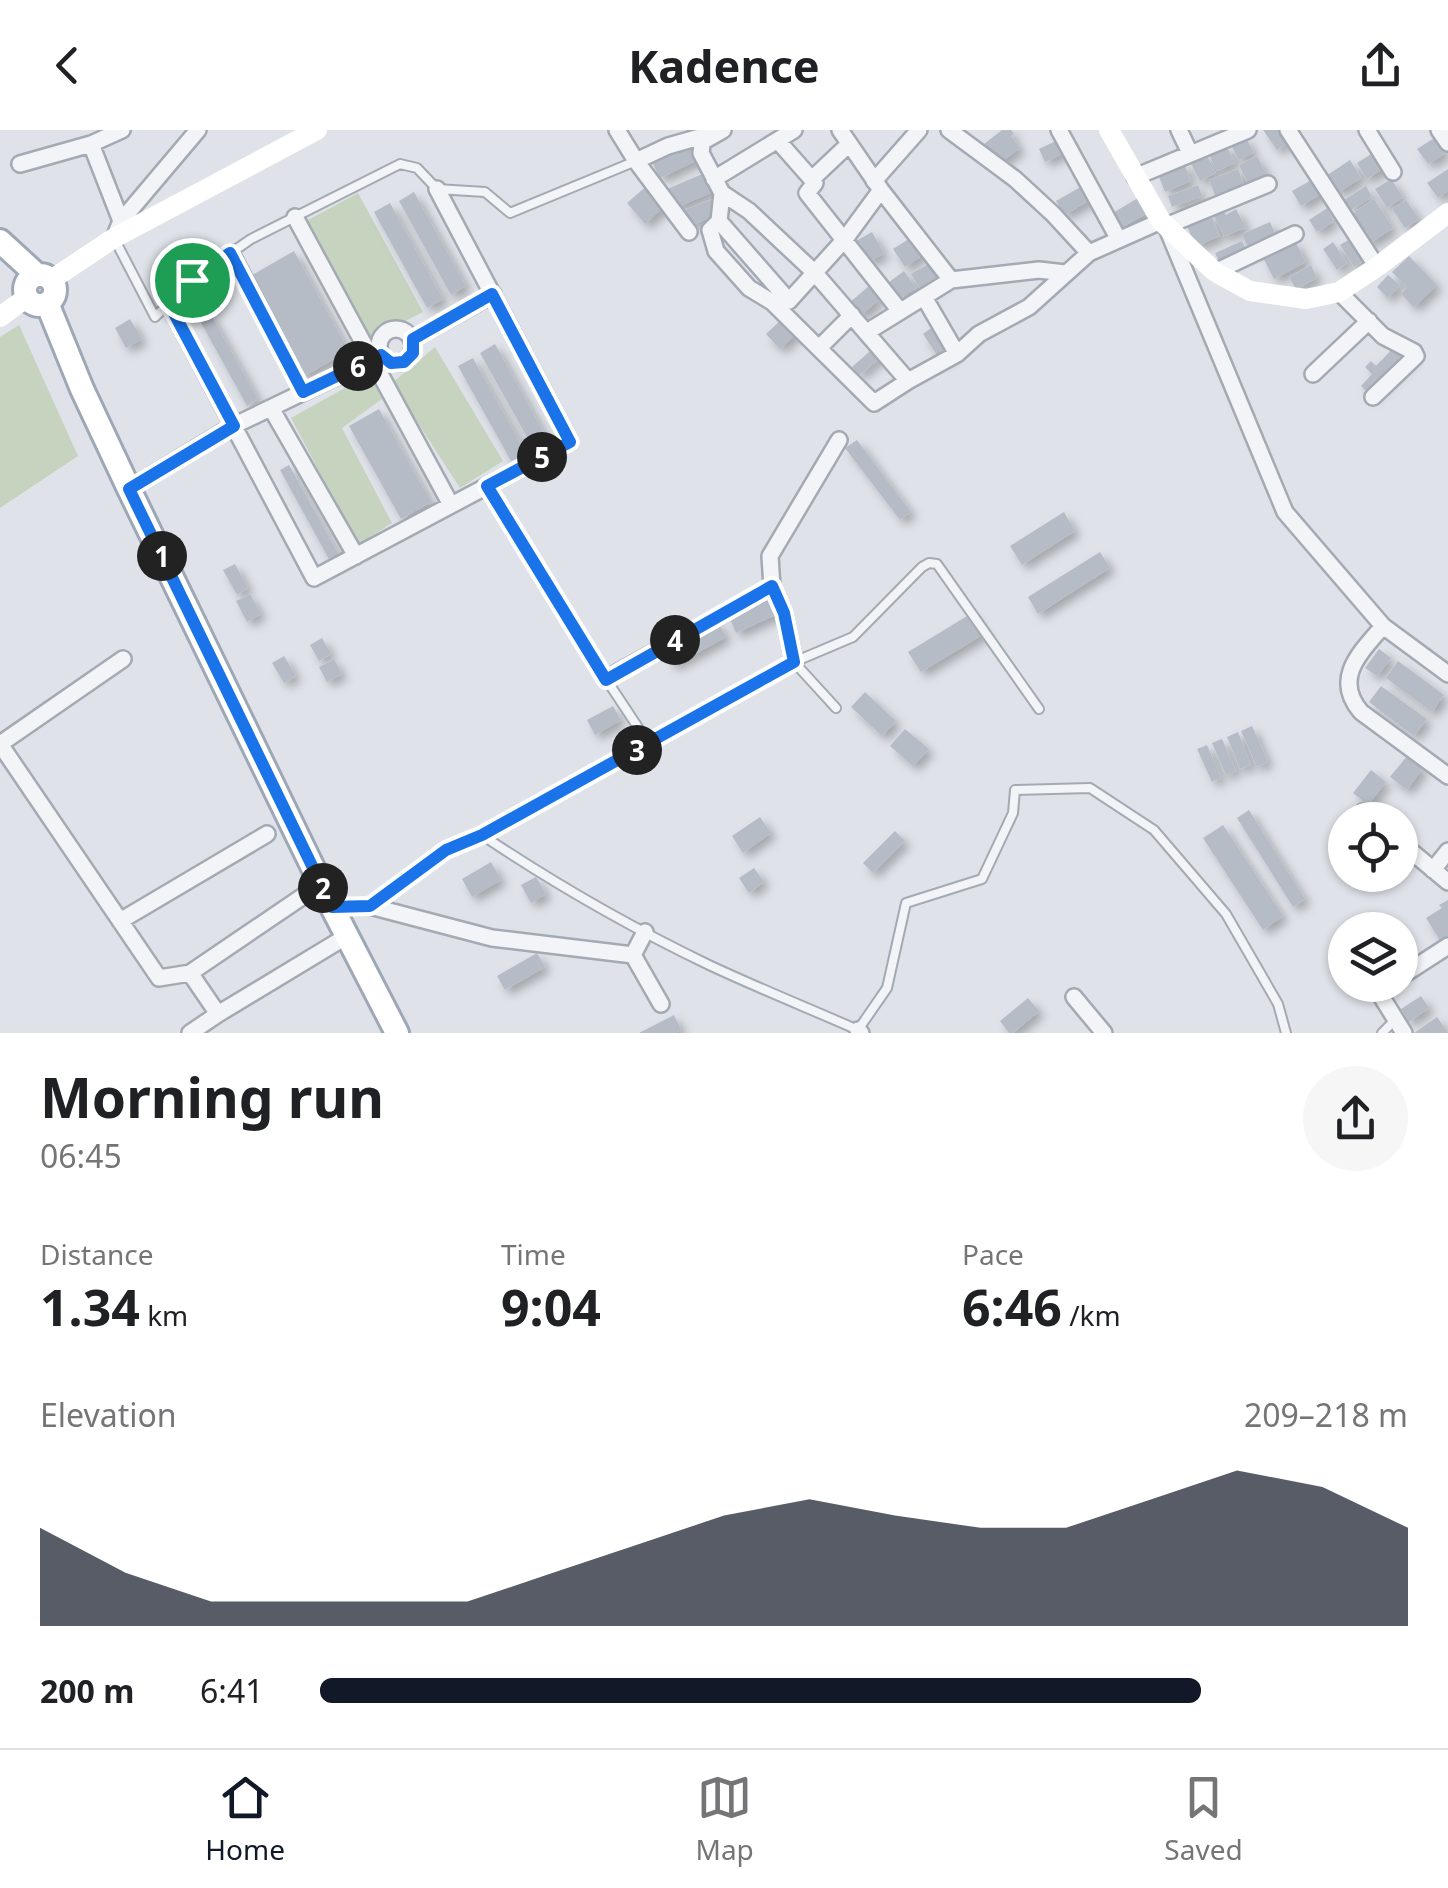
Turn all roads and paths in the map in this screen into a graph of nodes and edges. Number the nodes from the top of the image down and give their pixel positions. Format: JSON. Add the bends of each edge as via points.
{"nodes":[{"id":1,"x":122,"y":130,"type":"edge"},
{"id":2,"x":198,"y":130,"type":"edge"},
{"id":3,"x":617,"y":130,"type":"edge"},
{"id":4,"x":661,"y":130,"type":"edge"},
{"id":5,"x":723,"y":130,"type":"edge"},
{"id":6,"x":794,"y":130,"type":"edge"},
{"id":7,"x":919,"y":130,"type":"edge"},
{"id":8,"x":949,"y":130,"type":"edge"},
{"id":9,"x":1059,"y":130,"type":"edge"},
{"id":10,"x":1109,"y":130,"type":"edge"},
{"id":11,"x":1179,"y":130,"type":"edge"},
{"id":12,"x":1248,"y":130,"type":"edge"},
{"id":13,"x":1288,"y":130,"type":"edge"},
{"id":14,"x":1367,"y":130,"type":"edge"},
{"id":15,"x":1439,"y":130,"type":"edge"},
{"id":16,"x":309,"y":132,"type":"edge"},
{"id":17,"x":703,"y":136,"type":"edge"},
{"id":18,"x":845,"y":137,"type":"edge"},
{"id":19,"x":778,"y":140,"type":"junction"},
{"id":20,"x":1448,"y":142,"type":"edge"},
{"id":21,"x":91,"y":144,"type":"junction"},
{"id":22,"x":668,"y":146,"type":"junction"},
{"id":23,"x":1190,"y":153,"type":"junction"},
{"id":24,"x":636,"y":160,"type":"junction"},
{"id":25,"x":20,"y":164,"type":"dead end"},
{"id":26,"x":1393,"y":172,"type":"dead end"},
{"id":27,"x":1135,"y":177,"type":"junction"},
{"id":28,"x":812,"y":179,"type":"junction"},
{"id":29,"x":1268,"y":184,"type":"dead end"},
{"id":30,"x":718,"y":186,"type":"junction"},
{"id":31,"x":878,"y":186,"type":"junction"},
{"id":32,"x":437,"y":189,"type":"junction"},
{"id":33,"x":1448,"y":212,"type":"edge"},
{"id":34,"x":295,"y":217,"type":"junction"},
{"id":35,"x":718,"y":222,"type":"junction"},
{"id":36,"x":1163,"y":224,"type":"junction"},
{"id":37,"x":118,"y":230,"type":"junction"},
{"id":38,"x":689,"y":232,"type":"dead end"},
{"id":39,"x":1295,"y":234,"type":"dead end"},
{"id":40,"x":845,"y":238,"type":"junction"},
{"id":41,"x":1118,"y":238,"type":"junction"},
{"id":42,"x":0,"y":241,"type":"edge"},
{"id":43,"x":1089,"y":252,"type":"junction"},
{"id":44,"x":230,"y":253,"type":"junction"},
{"id":45,"x":0,"y":254,"type":"edge"},
{"id":46,"x":1378,"y":267,"type":"junction"},
{"id":47,"x":814,"y":272,"type":"junction"},
{"id":48,"x":1215,"y":272,"type":"junction"},
{"id":49,"x":1066,"y":273,"type":"junction"},
{"id":50,"x":951,"y":280,"type":"junction"},
{"id":51,"x":38,"y":287,"type":"junction"},
{"id":52,"x":1339,"y":292,"type":"junction"},
{"id":53,"x":492,"y":294,"type":"junction"},
{"id":54,"x":924,"y":297,"type":"junction"},
{"id":55,"x":169,"y":304,"type":"junction"},
{"id":56,"x":900,"y":311,"type":"junction"},
{"id":57,"x":852,"y":315,"type":"junction"},
{"id":58,"x":0,"y":317,"type":"edge"},
{"id":59,"x":1369,"y":321,"type":"junction"},
{"id":60,"x":867,"y":332,"type":"junction"},
{"id":61,"x":413,"y":339,"type":"junction"},
{"id":62,"x":820,"y":348,"type":"junction"},
{"id":63,"x":958,"y":354,"type":"junction"},
{"id":64,"x":377,"y":357,"type":"junction"},
{"id":65,"x":1314,"y":374,"type":"dead end"},
{"id":66,"x":908,"y":381,"type":"junction"},
{"id":67,"x":303,"y":392,"type":"junction"},
{"id":68,"x":1373,"y":397,"type":"dead end"},
{"id":69,"x":271,"y":408,"type":"junction"},
{"id":70,"x":234,"y":426,"type":"junction"},
{"id":71,"x":839,"y":440,"type":"dead end"},
{"id":72,"x":487,"y":486,"type":"junction"},
{"id":73,"x":129,"y":489,"type":"junction"},
{"id":74,"x":452,"y":505,"type":"junction"},
{"id":75,"x":356,"y":556,"type":"junction"},
{"id":76,"x":772,"y":586,"type":"junction"},
{"id":77,"x":1384,"y":626,"type":"junction"},
{"id":78,"x":123,"y":659,"type":"dead end"},
{"id":79,"x":794,"y":662,"type":"junction"},
{"id":80,"x":1448,"y":674,"type":"edge"},
{"id":81,"x":606,"y":680,"type":"junction"},
{"id":82,"x":836,"y":708,"type":"dead end"},
{"id":83,"x":1039,"y":709,"type":"dead end"},
{"id":84,"x":648,"y":744,"type":"junction"},
{"id":85,"x":1448,"y":776,"type":"edge"},
{"id":86,"x":267,"y":834,"type":"dead end"},
{"id":87,"x":482,"y":835,"type":"junction"},
{"id":88,"x":1448,"y":850,"type":"edge"},
{"id":89,"x":1418,"y":857,"type":"edge"},
{"id":90,"x":1433,"y":870,"type":"junction"},
{"id":91,"x":1448,"y":882,"type":"edge"},
{"id":92,"x":321,"y":884,"type":"junction"},
{"id":93,"x":370,"y":906,"type":"junction"},
{"id":94,"x":332,"y":907,"type":"junction"},
{"id":95,"x":120,"y":921,"type":"junction"},
{"id":96,"x":645,"y":932,"type":"junction"},
{"id":97,"x":348,"y":936,"type":"junction"},
{"id":98,"x":1443,"y":950,"type":"edge"},
{"id":99,"x":633,"y":956,"type":"junction"},
{"id":100,"x":1418,"y":966,"type":"edge"},
{"id":101,"x":1448,"y":969,"type":"edge"},
{"id":102,"x":190,"y":973,"type":"junction"},
{"id":103,"x":1074,"y":997,"type":"dead end"},
{"id":104,"x":1384,"y":1002,"type":"edge"},
{"id":105,"x":661,"y":1004,"type":"dead end"},
{"id":106,"x":218,"y":1014,"type":"junction"},
{"id":107,"x":1400,"y":1026,"type":"edge"},
{"id":108,"x":859,"y":1031,"type":"edge"},
{"id":109,"x":190,"y":1033,"type":"edge"},
{"id":110,"x":397,"y":1033,"type":"edge"},
{"id":111,"x":1104,"y":1033,"type":"edge"},
{"id":112,"x":1286,"y":1033,"type":"edge"},
{"id":113,"x":1382,"y":1033,"type":"edge"}],
"edges":[{"from":1,"to":21,"type":"street"},
{"from":2,"to":37,"type":"street"},
{"from":3,"to":24,"type":"street"},
{"from":4,"to":22,"type":"street"},
{"from":5,"to":17,"type":"street"},
{"from":6,"to":19,"type":"street"},
{"from":7,"to":31,"type":"street"},
{"from":8,"to":43,"type":"street","via":[[1014,179]]},
{"from":9,"to":41,"type":"street"},
{"from":10,"to":27,"type":"main road"},
{"from":11,"to":23,"type":"street"},
{"from":12,"to":23,"type":"street"},
{"from":13,"to":46,"type":"street"},
{"from":14,"to":26,"type":"street"},
{"from":15,"to":20,"type":"street"},
{"from":16,"to":37,"type":"main road"},
{"from":17,"to":22,"type":"street"},
{"from":17,"to":30,"type":"street","via":[[701,153]]},
{"from":18,"to":28,"type":"street"},
{"from":18,"to":31,"type":"street"},
{"from":19,"to":28,"type":"street"},
{"from":19,"to":30,"type":"street"},
{"from":21,"to":25,"type":"street"},
{"from":21,"to":37,"type":"street"},
{"from":22,"to":24,"type":"street"},
{"from":23,"to":27,"type":"street"},
{"from":24,"to":32,"type":"lane","via":[[510,213],[485,192]]},
{"from":24,"to":38,"type":"street"},
{"from":27,"to":36,"type":"main road"},
{"from":28,"to":40,"type":"street","via":[[807,192]]},
{"from":29,"to":36,"type":"street"},
{"from":30,"to":35,"type":"street"},
{"from":30,"to":47,"type":"street"},
{"from":31,"to":40,"type":"street"},
{"from":31,"to":50,"type":"street"},
{"from":32,"to":34,"type":"lane","via":[[417,168],[400,164]]},
{"from":32,"to":53,"type":"street"},
{"from":33,"to":46,"type":"main road"},
{"from":34,"to":44,"type":"lane"},
{"from":34,"to":64,"type":"street"},
{"from":35,"to":47,"type":"street","via":[[789,301]]},
{"from":35,"to":62,"type":"street","via":[[710,230],[716,251]]},
{"from":36,"to":41,"type":"street"},
{"from":36,"to":48,"type":"main road"},
{"from":36,"to":77,"type":"street","via":[[1284,512]]},
{"from":37,"to":51,"type":"main road"},
{"from":37,"to":55,"type":"lane","via":[[155,316]]},
{"from":39,"to":48,"type":"street"},
{"from":40,"to":47,"type":"street"},
{"from":40,"to":56,"type":"street"},
{"from":41,"to":43,"type":"street"},
{"from":42,"to":51,"type":"main road"},
{"from":43,"to":49,"type":"street"},
{"from":44,"to":55,"type":"lane"},
{"from":44,"to":67,"type":"street"},
{"from":45,"to":51,"type":"main road"},
{"from":46,"to":52,"type":"main road"},
{"from":47,"to":57,"type":"street"},
{"from":48,"to":52,"type":"main road","via":[[1250,291],[1306,298]]},
{"from":49,"to":50,"type":"street"},
{"from":49,"to":63,"type":"street"},
{"from":50,"to":54,"type":"street"},
{"from":51,"to":58,"type":"main road"},
{"from":51,"to":73,"type":"main road"},
{"from":52,"to":59,"type":"street"},
{"from":53,"to":61,"type":"street"},
{"from":53,"to":72,"type":"street","via":[[570,442]]},
{"from":54,"to":56,"type":"street"},
{"from":54,"to":63,"type":"street"},
{"from":55,"to":70,"type":"street"},
{"from":56,"to":60,"type":"street"},
{"from":57,"to":60,"type":"street"},
{"from":57,"to":62,"type":"street"},
{"from":59,"to":65,"type":"street"},
{"from":59,"to":68,"type":"street","via":[[1416,356]]},
{"from":60,"to":66,"type":"street"},
{"from":61,"to":64,"type":"street","via":[[413,353],[404,362]]},
{"from":61,"to":64,"type":"street","via":[[389,330]]},
{"from":62,"to":66,"type":"street","via":[[874,403]]},
{"from":63,"to":66,"type":"street"},
{"from":64,"to":67,"type":"street"},
{"from":64,"to":74,"type":"street"},
{"from":67,"to":69,"type":"street"},
{"from":69,"to":70,"type":"street"},
{"from":69,"to":75,"type":"street"},
{"from":70,"to":73,"type":"street"},
{"from":70,"to":75,"type":"street","via":[[314,578]]},
{"from":71,"to":76,"type":"street","via":[[770,556]]},
{"from":72,"to":74,"type":"street"},
{"from":72,"to":81,"type":"lane"},
{"from":73,"to":92,"type":"main road"},
{"from":74,"to":75,"type":"street"},
{"from":76,"to":79,"type":"street"},
{"from":76,"to":81,"type":"street"},
{"from":77,"to":80,"type":"street"},
{"from":77,"to":85,"type":"street","via":[[1352,668],[1354,704]]},
{"from":78,"to":95,"type":"street","via":[[0,744]]},
{"from":79,"to":82,"type":"lane"},
{"from":79,"to":83,"type":"lane","via":[[852,637],[922,567],[937,564]]},
{"from":79,"to":84,"type":"lane"},
{"from":81,"to":84,"type":"lane"},
{"from":84,"to":87,"type":"lane"},
{"from":86,"to":95,"type":"street"},
{"from":87,"to":93,"type":"lane","via":[[446,850]]},
{"from":87,"to":96,"type":"lane"},
{"from":88,"to":90,"type":"street"},
{"from":89,"to":90,"type":"street"},
{"from":90,"to":91,"type":"street"},
{"from":92,"to":94,"type":"main road"},
{"from":92,"to":102,"type":"street"},
{"from":93,"to":94,"type":"lane"},
{"from":93,"to":99,"type":"street","via":[[492,938]]},
{"from":94,"to":97,"type":"main road"},
{"from":95,"to":102,"type":"street","via":[[159,978]]},
{"from":96,"to":99,"type":"street"},
{"from":96,"to":108,"type":"lane"},
{"from":97,"to":106,"type":"street"},
{"from":97,"to":110,"type":"main road"},
{"from":98,"to":100,"type":"street"},
{"from":98,"to":101,"type":"street"},
{"from":99,"to":105,"type":"street"},
{"from":102,"to":106,"type":"street"},
{"from":103,"to":111,"type":"street"},
{"from":104,"to":107,"type":"street"},
{"from":106,"to":109,"type":"street"},
{"from":107,"to":113,"type":"lane"},
{"from":108,"to":112,"type":"lane","via":[[887,988],[906,903],[982,879],[1013,813],[1015,790],[1090,788],[1154,830],[1226,914],[1278,1004]]}]}
